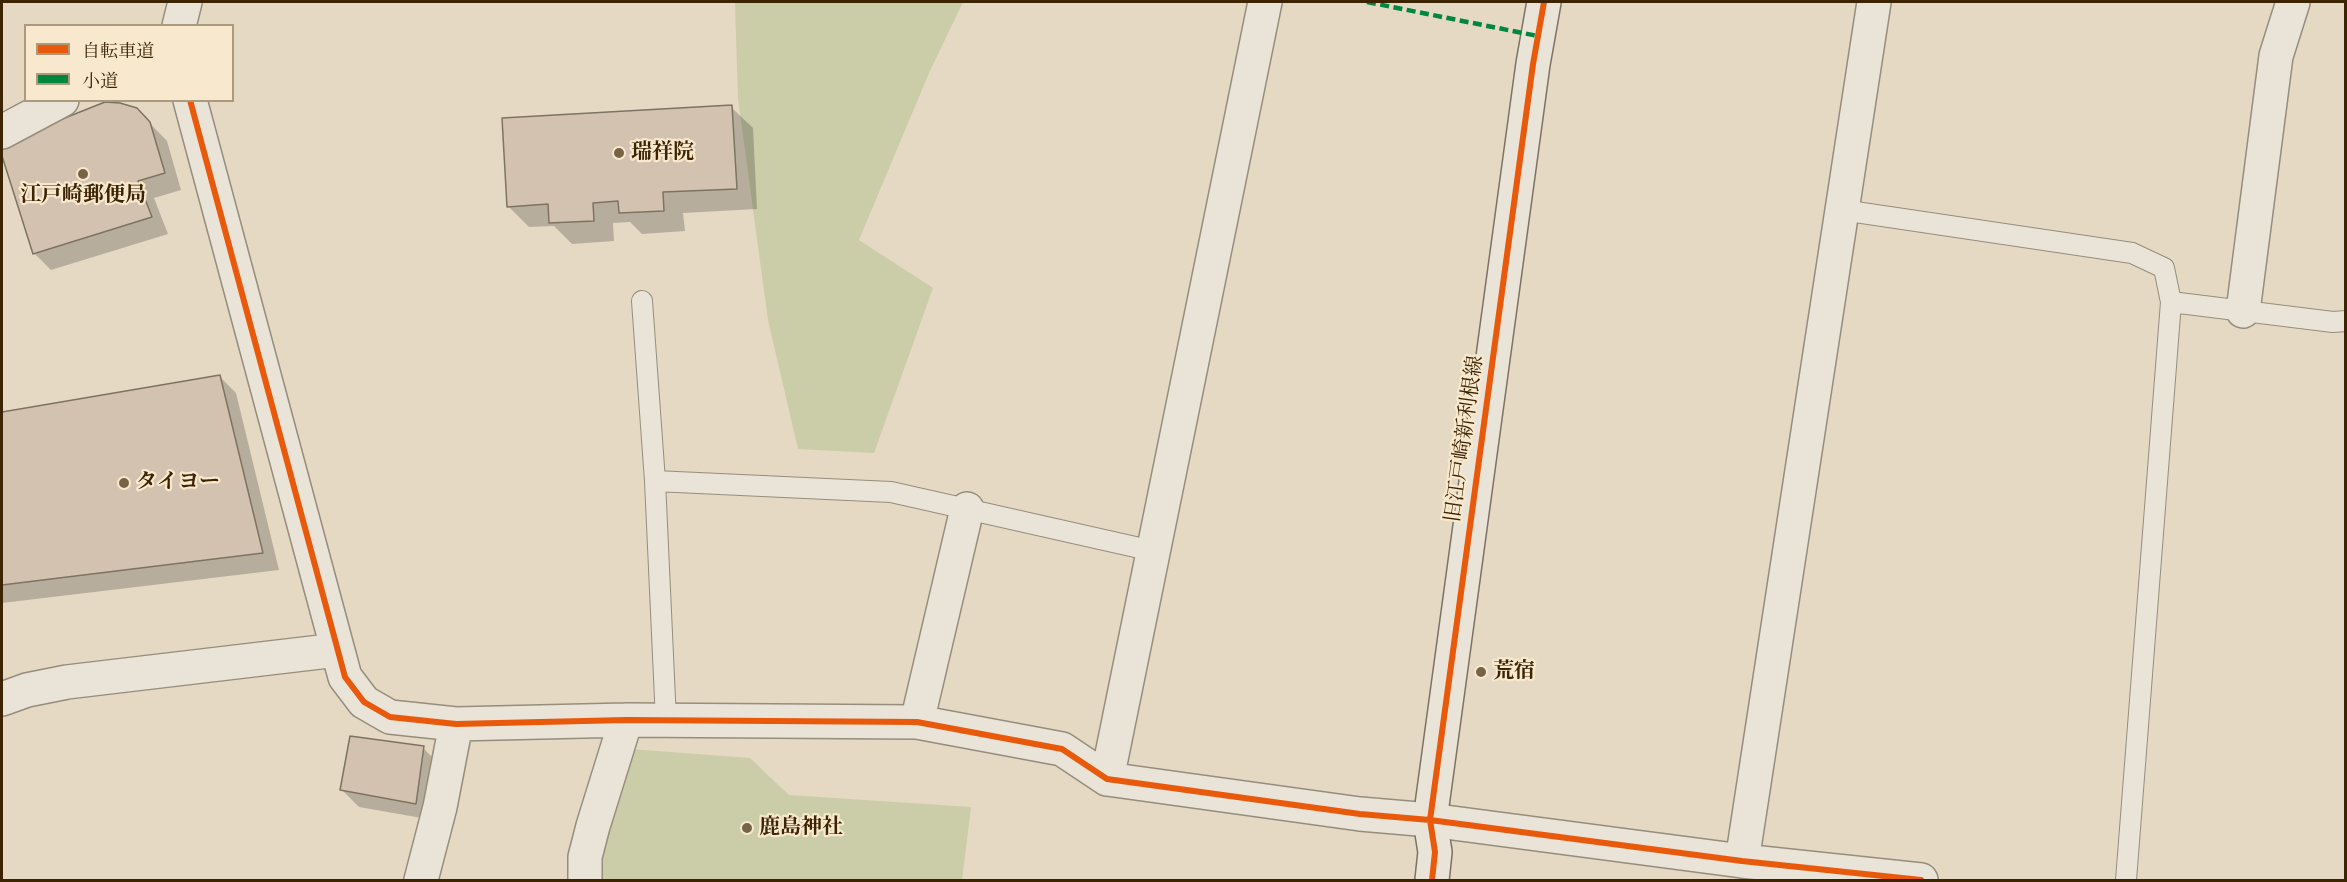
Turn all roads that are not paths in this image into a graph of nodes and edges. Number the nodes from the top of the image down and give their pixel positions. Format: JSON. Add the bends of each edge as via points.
{"nodes":[{"id":1,"x":185,"y":2,"type":"edge"},
{"id":2,"x":1265,"y":2,"type":"edge"},
{"id":3,"x":1544,"y":2,"type":"edge"},
{"id":4,"x":1874,"y":2,"type":"edge"},
{"id":5,"x":2293,"y":2,"type":"edge"},
{"id":6,"x":180,"y":24,"type":"edge"},
{"id":7,"x":58,"y":102,"type":"edge"},
{"id":8,"x":191,"y":102,"type":"edge"},
{"id":9,"x":2,"y":132,"type":"edge"},
{"id":10,"x":1842,"y":210,"type":"junction"},
{"id":11,"x":642,"y":301,"type":"dead end"},
{"id":12,"x":2171,"y":302,"type":"junction"},
{"id":13,"x":2243,"y":310,"type":"junction"},
{"id":14,"x":2346,"y":321,"type":"edge"},
{"id":15,"x":655,"y":481,"type":"junction"},
{"id":16,"x":967,"y":509,"type":"junction"},
{"id":17,"x":1153,"y":551,"type":"junction"},
{"id":18,"x":337,"y":650,"type":"junction"},
{"id":19,"x":2,"y":699,"type":"edge"},
{"id":20,"x":626,"y":720,"type":"junction"},
{"id":21,"x":666,"y":721,"type":"junction"},
{"id":22,"x":917,"y":722,"type":"junction"},
{"id":23,"x":456,"y":724,"type":"junction"},
{"id":24,"x":1107,"y":778,"type":"junction"},
{"id":25,"x":1430,"y":820,"type":"junction"},
{"id":26,"x":1742,"y":861,"type":"junction"},
{"id":27,"x":421,"y":880,"type":"edge"},
{"id":28,"x":585,"y":880,"type":"edge"},
{"id":29,"x":1432,"y":880,"type":"edge"},
{"id":30,"x":1921,"y":880,"type":"edge"},
{"id":31,"x":2126,"y":880,"type":"edge"}],
"edges":[{"from":1,"to":6,"type":"street"},
{"from":2,"to":17,"type":"street"},
{"from":3,"to":25,"type":"street","name":"旧江戸崎新利根線"},
{"from":4,"to":10,"type":"street"},
{"from":5,"to":13,"type":"street","via":[[2276,57]]},
{"from":7,"to":9,"type":"street"},
{"from":8,"to":18,"type":"street"},
{"from":10,"to":12,"type":"lane","via":[[2132,253],[2164,268]]},
{"from":10,"to":26,"type":"street"},
{"from":11,"to":15,"type":"lane"},
{"from":12,"to":13,"type":"lane"},
{"from":12,"to":31,"type":"lane"},
{"from":13,"to":14,"type":"lane"},
{"from":15,"to":16,"type":"lane","via":[[891,492]]},
{"from":15,"to":21,"type":"lane"},
{"from":16,"to":17,"type":"lane"},
{"from":16,"to":22,"type":"street"},
{"from":17,"to":24,"type":"street"},
{"from":18,"to":19,"type":"street","via":[[67,682]]},
{"from":18,"to":23,"type":"street","via":[[345,677],[364,702],[390,717]]},
{"from":20,"to":21,"type":"street"},
{"from":20,"to":23,"type":"street"},
{"from":20,"to":28,"type":"street","via":[[593,825],[585,857]]},
{"from":21,"to":22,"type":"street"},
{"from":22,"to":24,"type":"street","via":[[1062,749]]},
{"from":23,"to":27,"type":"street"},
{"from":24,"to":25,"type":"street","via":[[1360,814]]},
{"from":25,"to":26,"type":"street"},
{"from":25,"to":29,"type":"street","name":"旧江戸崎新利根線","via":[[1435,852]]},
{"from":26,"to":30,"type":"street"}]}
